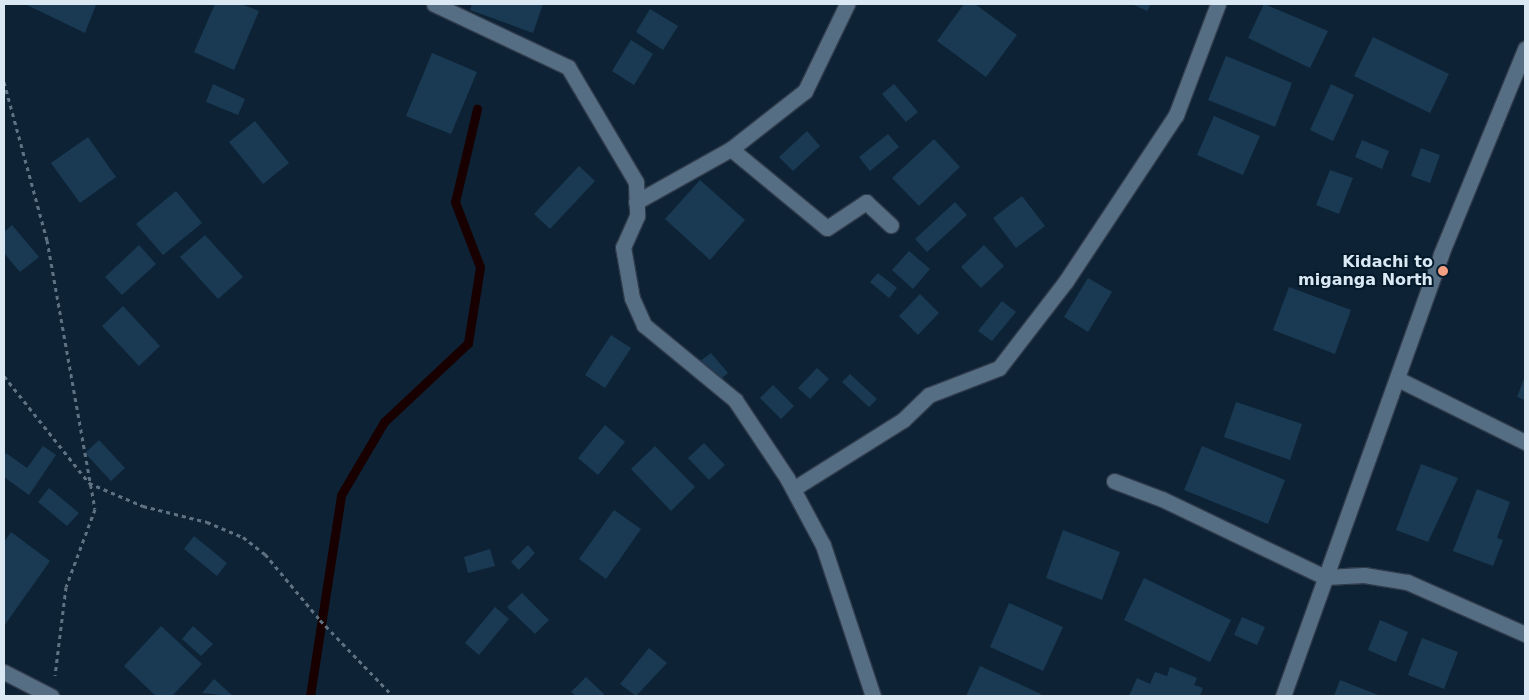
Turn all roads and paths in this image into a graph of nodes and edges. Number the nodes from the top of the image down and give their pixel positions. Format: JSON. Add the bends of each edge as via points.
{"nodes":[{"id":1,"x":434,"y":4,"type":"edge"},
{"id":2,"x":847,"y":4,"type":"edge"},
{"id":3,"x":1218,"y":4,"type":"edge"},
{"id":4,"x":1524,"y":57,"type":"edge"},
{"id":5,"x":4,"y":82,"type":"edge"},
{"id":6,"x":731,"y":149,"type":"junction"},
{"id":7,"x":636,"y":202,"type":"junction"},
{"id":8,"x":891,"y":225,"type":"dead end"},
{"id":9,"x":4,"y":376,"type":"edge"},
{"id":10,"x":1400,"y":380,"type":"junction"},
{"id":11,"x":1525,"y":442,"type":"edge"},
{"id":12,"x":1114,"y":481,"type":"dead end"},
{"id":13,"x":90,"y":483,"type":"junction"},
{"id":14,"x":793,"y":489,"type":"junction"},
{"id":15,"x":1325,"y":576,"type":"junction"},
{"id":16,"x":1525,"y":634,"type":"edge"},
{"id":17,"x":4,"y":672,"type":"edge"},
{"id":18,"x":54,"y":690,"type":"edge"},
{"id":19,"x":393,"y":696,"type":"edge"},
{"id":20,"x":873,"y":696,"type":"edge"},
{"id":21,"x":1284,"y":696,"type":"edge"}],
"edges":[{"from":1,"to":7,"type":"street","via":[[568,67],[636,182]]},
{"from":2,"to":6,"type":"street","via":[[805,92]]},
{"from":3,"to":14,"type":"street","via":[[1176,115],[1066,281],[999,368],[929,395],[903,420]]},
{"from":4,"to":10,"type":"street","via":[[1441,254]]},
{"from":5,"to":13,"type":"path","via":[[47,240]]},
{"from":6,"to":7,"type":"street"},
{"from":6,"to":8,"type":"street","via":[[827,228],[866,202]]},
{"from":7,"to":14,"type":"street","via":[[637,216],[623,247],[632,298],[644,325],[735,400]]},
{"from":9,"to":13,"type":"path"},
{"from":10,"to":11,"type":"street"},
{"from":10,"to":15,"type":"street"},
{"from":12,"to":15,"type":"street","via":[[1162,499]]},
{"from":13,"to":18,"type":"path","via":[[95,509],[66,587]]},
{"from":13,"to":19,"type":"path","via":[[143,506],[207,522],[252,543]]},
{"from":14,"to":20,"type":"street","via":[[834,573]]},
{"from":15,"to":16,"type":"street","via":[[1364,576],[1407,582]]},
{"from":15,"to":21,"type":"street"},
{"from":17,"to":18,"type":"street"}]}
